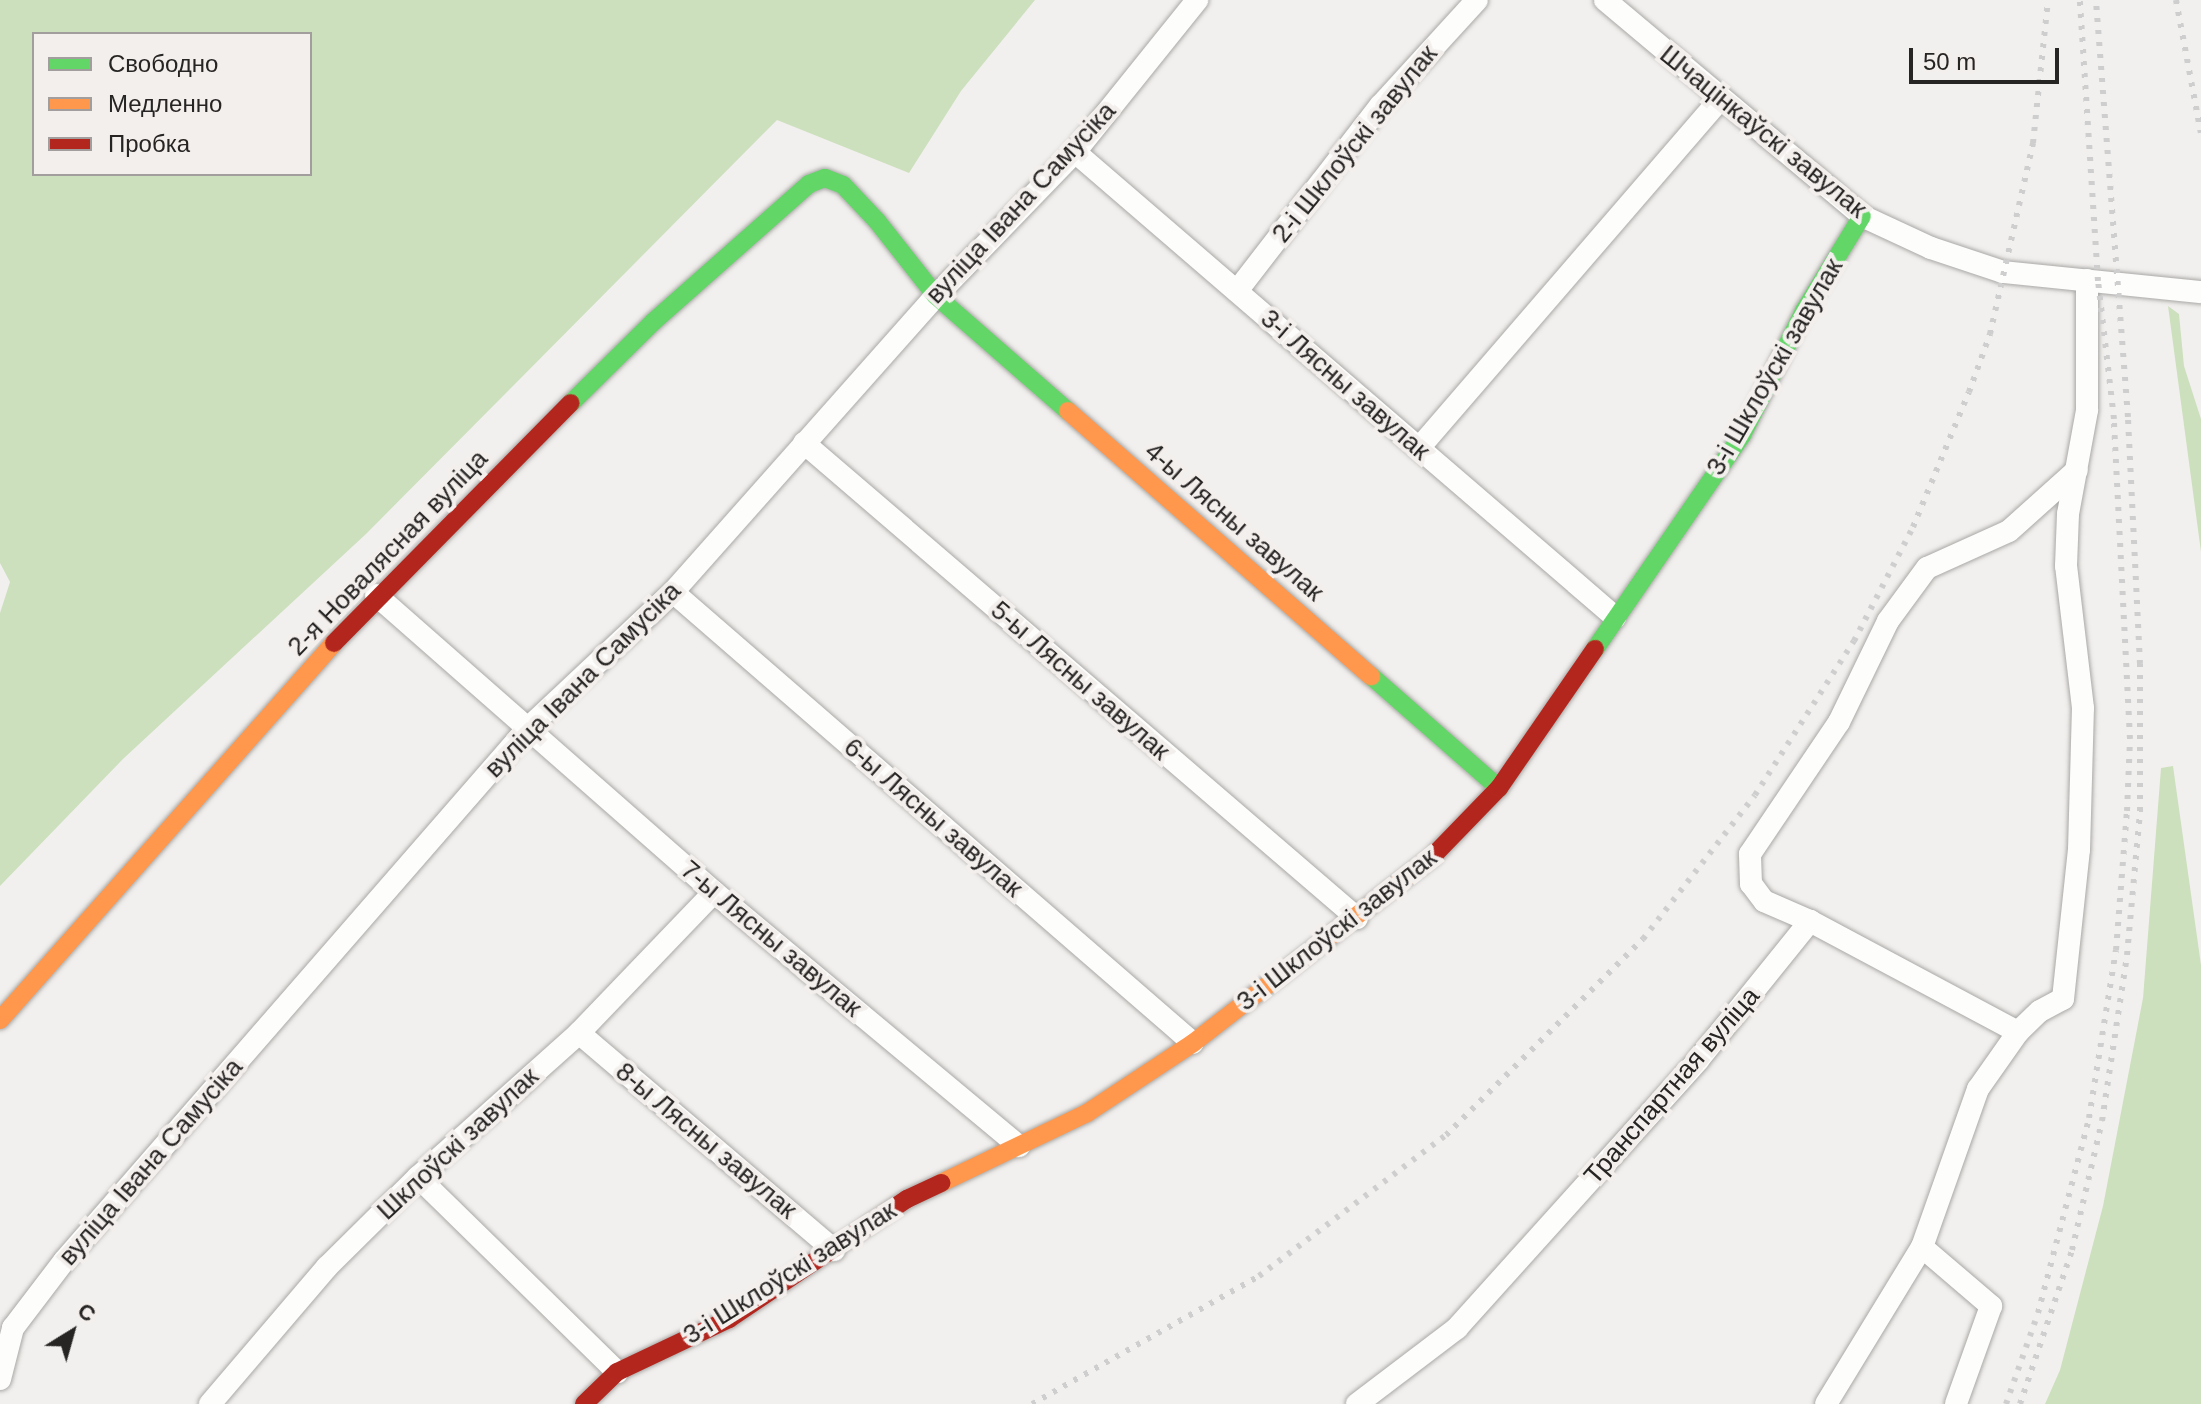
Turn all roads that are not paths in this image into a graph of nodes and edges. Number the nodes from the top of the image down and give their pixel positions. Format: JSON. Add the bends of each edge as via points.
{"nodes":[{"id":1,"x":1197,"y":0,"type":"edge"},
{"id":2,"x":1477,"y":0,"type":"edge"},
{"id":3,"x":1605,"y":0,"type":"edge"},
{"id":4,"x":1719,"y":100,"type":"junction"},
{"id":5,"x":1075,"y":152,"type":"junction"},
{"id":6,"x":809,"y":184,"type":"joint"},
{"id":7,"x":1862,"y":216,"type":"junction"},
{"id":8,"x":2087,"y":280,"type":"junction"},
{"id":9,"x":1237,"y":291,"type":"junction"},
{"id":10,"x":2201,"y":292,"type":"edge"},
{"id":11,"x":936,"y":296,"type":"junction"},
{"id":12,"x":804,"y":443,"type":"junction"},
{"id":13,"x":1419,"y":448,"type":"junction"},
{"id":14,"x":2077,"y":470,"type":"junction"},
{"id":15,"x":673,"y":592,"type":"junction"},
{"id":16,"x":376,"y":595,"type":"junction"},
{"id":17,"x":1615,"y":617,"type":"junction"},
{"id":18,"x":526,"y":730,"type":"junction"},
{"id":19,"x":1499,"y":788,"type":"junction"},
{"id":20,"x":714,"y":892,"type":"junction"},
{"id":21,"x":1357,"y":918,"type":"junction"},
{"id":22,"x":1810,"y":921,"type":"junction"},
{"id":23,"x":0,"y":1020,"type":"edge"},
{"id":24,"x":2018,"y":1032,"type":"junction"},
{"id":25,"x":579,"y":1033,"type":"junction"},
{"id":26,"x":1193,"y":1043,"type":"junction"},
{"id":27,"x":1019,"y":1146,"type":"junction"},
{"id":28,"x":418,"y":1177,"type":"junction"},
{"id":29,"x":1922,"y":1247,"type":"junction"},
{"id":30,"x":834,"y":1250,"type":"junction"},
{"id":31,"x":617,"y":1372,"type":"junction"},
{"id":32,"x":0,"y":1379,"type":"edge"},
{"id":33,"x":210,"y":1404,"type":"edge"},
{"id":34,"x":584,"y":1404,"type":"edge"},
{"id":35,"x":1357,"y":1404,"type":"edge"},
{"id":36,"x":1826,"y":1404,"type":"edge"},
{"id":37,"x":1956,"y":1404,"type":"edge"}],
"edges":[{"from":1,"to":5,"type":"street","name":"вуліца Івана Самусіка"},
{"from":2,"to":9,"type":"street","name":"2-і Шклоўскі завулак","via":[[1381,105]]},
{"from":3,"to":4,"type":"street","name":"Шчацінкаўскі завулак"},
{"from":4,"to":7,"type":"street","name":"Шчацінкаўскі завулак"},
{"from":4,"to":13,"type":"street"},
{"from":5,"to":9,"type":"street","name":"3-і Лясны завулак"},
{"from":5,"to":11,"type":"street","name":"вуліца Івана Самусіка"},
{"from":6,"to":11,"type":"street","name":"4-ы Лясны завулак","via":[[825,178],[843,185]]},
{"from":6,"to":16,"type":"street","name":"2-я Новалясная вуліца","via":[[653,322]]},
{"from":7,"to":8,"type":"street","name":"Шчацінкаўскі завулак","via":[[1931,248],[2003,272]]},
{"from":7,"to":17,"type":"street","name":"3-і Шклоўскі завулак","via":[[1804,311],[1742,435]]},
{"from":8,"to":10,"type":"street","name":"Шчацінкаўскі завулак"},
{"from":8,"to":14,"type":"street","via":[[2087,410]]},
{"from":9,"to":13,"type":"street","name":"3-і Лясны завулак"},
{"from":11,"to":12,"type":"street","name":"вуліца Івана Самусіка"},
{"from":11,"to":19,"type":"street","name":"4-ы Лясны завулак"},
{"from":12,"to":15,"type":"street","name":"вуліца Івана Самусіка"},
{"from":12,"to":21,"type":"street","name":"5-ы Лясны завулак"},
{"from":13,"to":17,"type":"street","name":"3-і Лясны завулак"},
{"from":14,"to":22,"type":"street","via":[[2009,531],[1927,568],[1888,621],[1839,722],[1750,854],[1751,884],[1764,901]]},
{"from":14,"to":24,"type":"street","via":[[2066,566],[2083,708],[2079,850],[2063,999]]},
{"from":15,"to":18,"type":"street","name":"вуліца Івана Самусіка"},
{"from":15,"to":26,"type":"street","name":"6-ы Лясны завулак"},
{"from":16,"to":18,"type":"street","name":"7-ы Лясны завулак"},
{"from":16,"to":23,"type":"street","name":"2-я Новалясная вуліца"},
{"from":17,"to":19,"type":"street","name":"3-і Шклоўскі завулак"},
{"from":18,"to":20,"type":"street","name":"7-ы Лясны завулак"},
{"from":18,"to":32,"type":"street","name":"вуліца Івана Самусіка","via":[[64,1261],[13,1328]]},
{"from":19,"to":21,"type":"street","name":"3-і Шклоўскі завулак","via":[[1432,857]]},
{"from":20,"to":25,"type":"street","name":"Шклоўскі завулак"},
{"from":20,"to":27,"type":"street","name":"7-ы Лясны завулак"},
{"from":21,"to":26,"type":"street","name":"3-і Шклоўскі завулак"},
{"from":22,"to":24,"type":"street"},
{"from":22,"to":35,"type":"street","name":"Транспартная вуліца","via":[[1698,1060],[1457,1328]]},
{"from":24,"to":29,"type":"street","via":[[1978,1089]]},
{"from":25,"to":28,"type":"street","name":"Шклоўскі завулак"},
{"from":25,"to":30,"type":"street","name":"8-ы Лясны завулак"},
{"from":26,"to":27,"type":"street","name":"3-і Шклоўскі завулак","via":[[1087,1113]]},
{"from":27,"to":30,"type":"street","name":"3-і Шклоўскі завулак","via":[[907,1199]]},
{"from":28,"to":31,"type":"street"},
{"from":28,"to":33,"type":"street","name":"Шклоўскі завулак","via":[[327,1267]]},
{"from":29,"to":36,"type":"street"},
{"from":29,"to":37,"type":"street","via":[[1991,1306]]},
{"from":30,"to":31,"type":"street","name":"3-і Шклоўскі завулак","via":[[729,1319]]},
{"from":31,"to":34,"type":"street","name":"3-і Шклоўскі завулак"}]}
